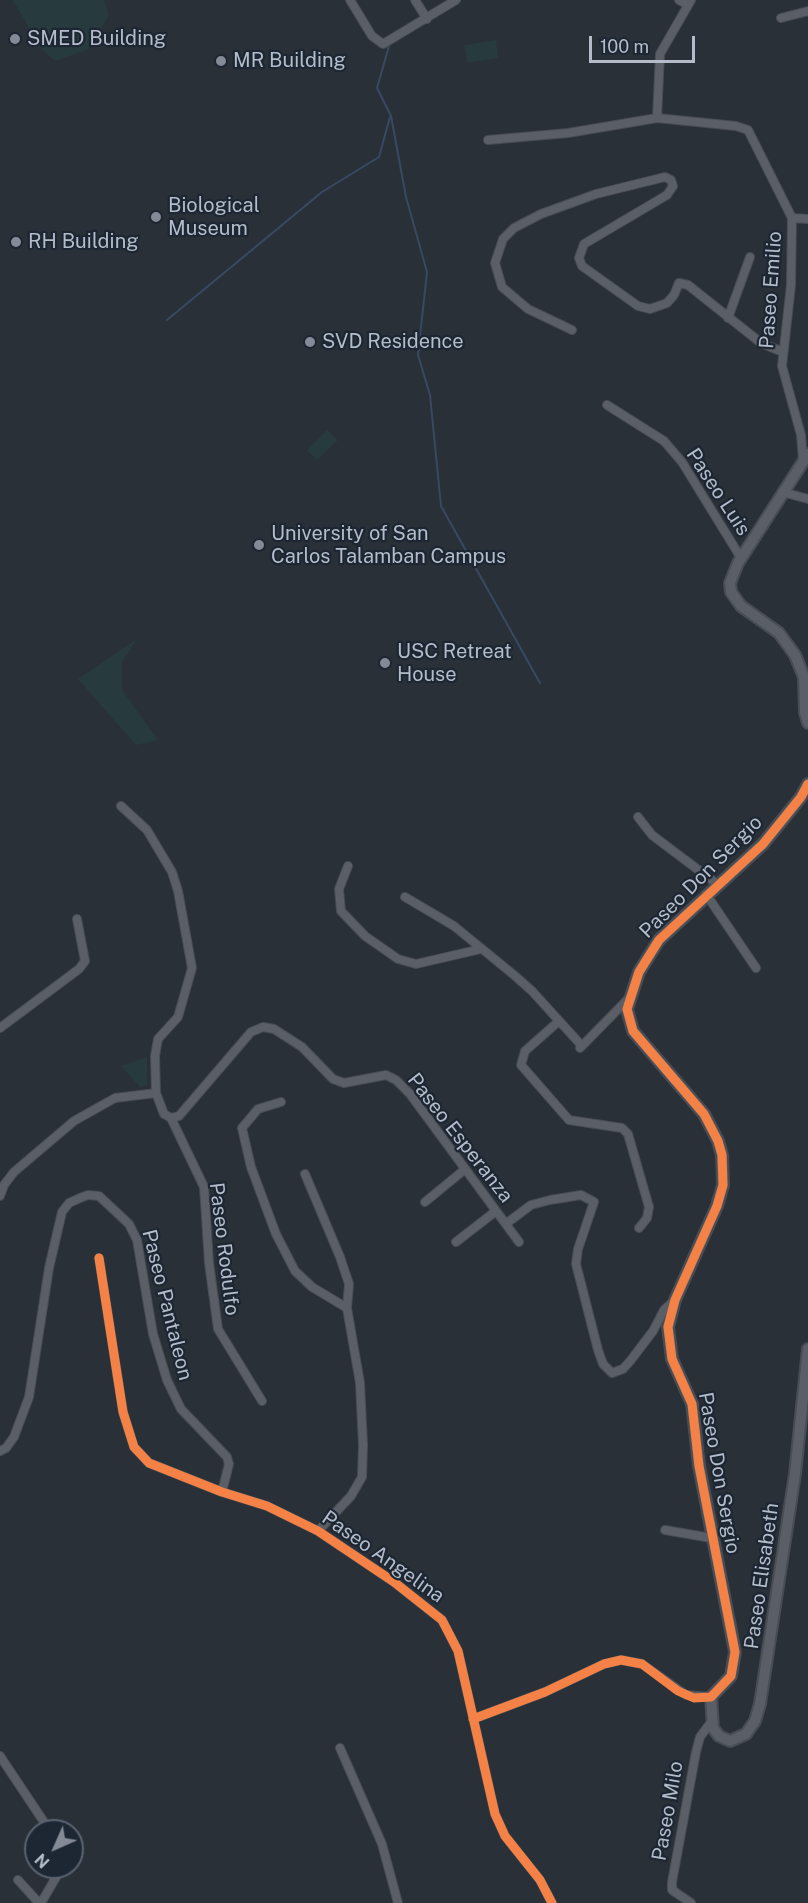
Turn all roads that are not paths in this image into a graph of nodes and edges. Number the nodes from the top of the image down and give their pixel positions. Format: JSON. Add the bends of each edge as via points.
{"nodes":[{"id":1,"x":350,"y":0,"type":"edge"},
{"id":2,"x":415,"y":0,"type":"edge"},
{"id":3,"x":456,"y":0,"type":"edge"},
{"id":4,"x":679,"y":0,"type":"edge"},
{"id":5,"x":689,"y":3,"type":"edge"},
{"id":6,"x":808,"y":11,"type":"edge"},
{"id":7,"x":781,"y":18,"type":"dead end"},
{"id":8,"x":426,"y":19,"type":"junction"},
{"id":9,"x":657,"y":118,"type":"junction"},
{"id":10,"x":488,"y":140,"type":"dead end"},
{"id":11,"x":792,"y":218,"type":"junction"},
{"id":12,"x":808,"y":219,"type":"edge"},
{"id":13,"x":750,"y":257,"type":"dead end"},
{"id":14,"x":728,"y":318,"type":"junction"},
{"id":15,"x":572,"y":330,"type":"dead end"},
{"id":16,"x":783,"y":352,"type":"junction"},
{"id":17,"x":607,"y":405,"type":"dead end"},
{"id":18,"x":804,"y":437,"type":"edge"},
{"id":19,"x":806,"y":457,"type":"edge"},
{"id":20,"x":782,"y":492,"type":"junction"},
{"id":21,"x":808,"y":499,"type":"edge"},
{"id":22,"x":741,"y":558,"type":"junction"},
{"id":23,"x":808,"y":723,"type":"edge"},
{"id":24,"x":808,"y":784,"type":"edge"},
{"id":25,"x":122,"y":806,"type":"dead end"},
{"id":26,"x":638,"y":817,"type":"dead end"},
{"id":27,"x":348,"y":866,"type":"dead end"},
{"id":28,"x":717,"y":884,"type":"junction"},
{"id":29,"x":706,"y":894,"type":"junction"},
{"id":30,"x":405,"y":897,"type":"dead end"},
{"id":31,"x":77,"y":919,"type":"dead end"},
{"id":32,"x":481,"y":949,"type":"junction"},
{"id":33,"x":756,"y":968,"type":"dead end"},
{"id":34,"x":629,"y":998,"type":"junction"},
{"id":35,"x":559,"y":1021,"type":"junction"},
{"id":36,"x":0,"y":1028,"type":"edge"},
{"id":37,"x":156,"y":1093,"type":"junction"},
{"id":38,"x":281,"y":1102,"type":"dead end"},
{"id":39,"x":171,"y":1118,"type":"junction"},
{"id":40,"x":464,"y":1170,"type":"junction"},
{"id":41,"x":305,"y":1174,"type":"dead end"},
{"id":42,"x":0,"y":1196,"type":"edge"},
{"id":43,"x":425,"y":1202,"type":"dead end"},
{"id":44,"x":496,"y":1211,"type":"junction"},
{"id":45,"x":507,"y":1223,"type":"junction"},
{"id":46,"x":639,"y":1228,"type":"dead end"},
{"id":47,"x":456,"y":1242,"type":"dead end"},
{"id":48,"x":519,"y":1242,"type":"dead end"},
{"id":49,"x":99,"y":1258,"type":"dead end"},
{"id":50,"x":675,"y":1300,"type":"junction"},
{"id":51,"x":347,"y":1308,"type":"junction"},
{"id":52,"x":808,"y":1349,"type":"edge"},
{"id":53,"x":262,"y":1401,"type":"dead end"},
{"id":54,"x":0,"y":1451,"type":"edge"},
{"id":55,"x":222,"y":1492,"type":"junction"},
{"id":56,"x":665,"y":1530,"type":"dead end"},
{"id":57,"x":318,"y":1531,"type":"junction"},
{"id":58,"x":711,"y":1538,"type":"junction"},
{"id":59,"x":711,"y":1697,"type":"junction"},
{"id":60,"x":473,"y":1719,"type":"junction"},
{"id":61,"x":712,"y":1721,"type":"junction"},
{"id":62,"x":340,"y":1748,"type":"dead end"},
{"id":63,"x":0,"y":1756,"type":"edge"},
{"id":64,"x":42,"y":1819,"type":"edge"},
{"id":65,"x":55,"y":1879,"type":"edge"},
{"id":66,"x":18,"y":1880,"type":"dead end"},
{"id":67,"x":40,"y":1903,"type":"edge"},
{"id":68,"x":398,"y":1903,"type":"edge"},
{"id":69,"x":552,"y":1903,"type":"edge"},
{"id":70,"x":691,"y":1903,"type":"edge"}],
"edges":[{"from":1,"to":8,"type":"street","via":[[372,36],[383,44]]},
{"from":2,"to":8,"type":"street"},
{"from":3,"to":8,"type":"street"},
{"from":4,"to":5,"type":"street"},
{"from":5,"to":9,"type":"street","via":[[660,54]]},
{"from":6,"to":7,"type":"street"},
{"from":9,"to":10,"type":"street","name":"Paseo Emilio"},
{"from":9,"to":11,"type":"street","name":"Paseo Emilio","via":[[748,130]]},
{"from":11,"to":12,"type":"street"},
{"from":11,"to":16,"type":"street","name":"Paseo Emilio","via":[[791,285]]},
{"from":13,"to":14,"type":"street"},
{"from":14,"to":15,"type":"street","via":[[688,285],[679,283],[667,303],[658,308],[638,306],[582,266],[579,250],[590,239],[671,191],[670,180],[658,177],[541,214],[514,228],[498,249],[495,263],[502,287],[528,309]]},
{"from":14,"to":16,"type":"street","via":[[768,347]]},
{"from":16,"to":18,"type":"street","name":"Paseo Emilio","via":[[784,380]]},
{"from":17,"to":22,"type":"street","name":"Paseo Luis","via":[[652,433],[682,462]]},
{"from":18,"to":19,"type":"street","name":"Paseo Emilio"},
{"from":19,"to":20,"type":"street"},
{"from":20,"to":21,"type":"street"},
{"from":20,"to":22,"type":"street"},
{"from":22,"to":23,"type":"street","via":[[733,572],[731,592],[741,606],[779,633],[795,656],[804,677]]},
{"from":24,"to":28,"type":"street","name":"Paseo Don Sergio","via":[[763,844]]},
{"from":25,"to":37,"type":"street","name":"Paseo Rodulfo","via":[[147,830],[172,872],[192,968],[177,1017],[158,1039],[154,1056]]},
{"from":26,"to":28,"type":"street","via":[[652,835]]},
{"from":27,"to":32,"type":"street","via":[[339,889],[341,911],[365,936],[398,959],[416,964]]},
{"from":28,"to":29,"type":"street","name":"Paseo Don Sergio"},
{"from":29,"to":33,"type":"street","name":"Paseo Don Sergio"},
{"from":29,"to":34,"type":"street","name":"Paseo Don Sergio","via":[[650,951]]},
{"from":30,"to":32,"type":"street","via":[[454,926]]},
{"from":31,"to":36,"type":"street","via":[[85,961],[80,969]]},
{"from":32,"to":35,"type":"street","via":[[531,991]]},
{"from":34,"to":35,"type":"street","via":[[580,1047]]},
{"from":34,"to":50,"type":"street","name":"Paseo Don Sergio","via":[[627,1016],[633,1031],[704,1114],[722,1155],[723,1185],[717,1206]]},
{"from":35,"to":46,"type":"street","via":[[525,1051],[521,1065],[569,1120],[622,1128],[628,1134],[649,1207]]},
{"from":37,"to":39,"type":"street","name":"Paseo Rodulfo","via":[[164,1114]]},
{"from":37,"to":42,"type":"street","via":[[115,1098],[74,1121],[14,1172]]},
{"from":38,"to":51,"type":"street","via":[[258,1109],[242,1128],[251,1167],[276,1234],[295,1271],[312,1287]]},
{"from":39,"to":40,"type":"street","name":"Paseo Esperanza","via":[[179,1116],[251,1032],[262,1027],[274,1029],[302,1047],[333,1079],[344,1083],[386,1075],[396,1080]]},
{"from":39,"to":53,"type":"street","name":"Paseo Rodulfo","via":[[204,1187],[218,1329]]},
{"from":40,"to":43,"type":"street"},
{"from":40,"to":44,"type":"street","name":"Paseo Esperanza"},
{"from":41,"to":51,"type":"street","via":[[349,1284]]},
{"from":44,"to":45,"type":"street","name":"Paseo Esperanza"},
{"from":44,"to":47,"type":"street"},
{"from":45,"to":48,"type":"street","name":"Paseo Esperanza"},
{"from":45,"to":50,"type":"street","via":[[531,1205],[550,1200],[581,1195],[594,1202],[576,1264],[598,1350],[603,1364],[612,1373],[632,1360],[664,1310]]},
{"from":49,"to":55,"type":"street","name":"Paseo Angelina","via":[[123,1412],[134,1447],[149,1463]]},
{"from":50,"to":58,"type":"street","name":"Paseo Don Sergio","via":[[668,1340],[692,1404]]},
{"from":51,"to":57,"type":"street","via":[[360,1383],[362,1477],[351,1496]]},
{"from":52,"to":61,"type":"street","name":"Paseo Elisabeth","via":[[795,1474],[760,1704],[751,1729],[736,1740],[719,1736]]},
{"from":54,"to":55,"type":"street","name":"Paseo Pantaleon","via":[[14,1437],[29,1397],[62,1212],[80,1198],[99,1196],[129,1224],[137,1239],[153,1334],[167,1380],[181,1409],[227,1457]]},
{"from":55,"to":57,"type":"street","name":"Paseo Angelina","via":[[267,1506]]},
{"from":56,"to":58,"type":"street"},
{"from":57,"to":60,"type":"street","name":"Paseo Angelina","via":[[442,1620],[458,1651]]},
{"from":58,"to":59,"type":"street","name":"Paseo Don Sergio","via":[[735,1659],[728,1681]]},
{"from":59,"to":60,"type":"street","via":[[686,1695],[642,1664],[621,1660]]},
{"from":59,"to":61,"type":"street"},
{"from":60,"to":69,"type":"street","name":"Paseo Angelina","via":[[495,1814],[505,1836],[540,1880]]},
{"from":61,"to":70,"type":"street","name":"Paseo Milo","via":[[700,1737],[696,1752],[672,1882],[672,1890]]},
{"from":62,"to":68,"type":"street","via":[[382,1844]]},
{"from":63,"to":64,"type":"street"},
{"from":65,"to":67,"type":"street"},
{"from":66,"to":67,"type":"street"}]}
